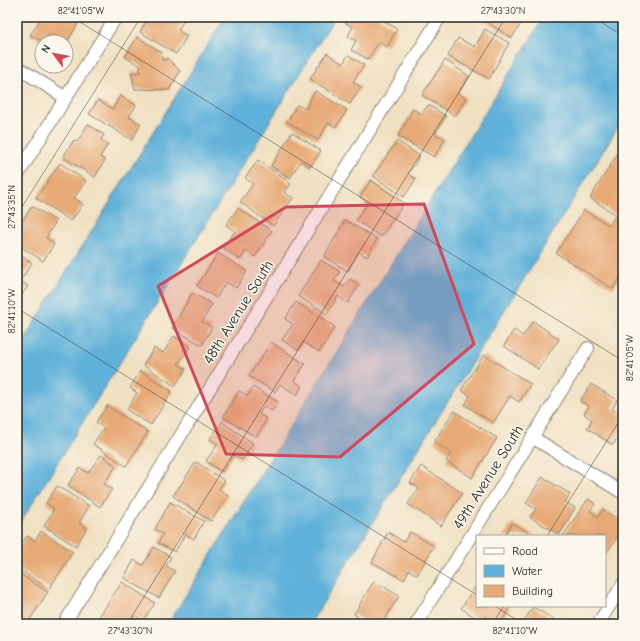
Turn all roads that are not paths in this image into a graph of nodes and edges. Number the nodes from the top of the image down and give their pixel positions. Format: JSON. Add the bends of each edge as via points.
{"nodes":[{"id":1,"x":116,"y":17,"type":"edge"},
{"id":2,"x":440,"y":17,"type":"edge"},
{"id":3,"x":17,"y":67,"type":"edge"},
{"id":4,"x":66,"y":98,"type":"junction"},
{"id":5,"x":17,"y":176,"type":"edge"},
{"id":6,"x":588,"y":348,"type":"dead end"},
{"id":7,"x":532,"y":437,"type":"junction"},
{"id":8,"x":623,"y":493,"type":"edge"},
{"id":9,"x":623,"y":584,"type":"edge"},
{"id":10,"x":64,"y":624,"type":"edge"},
{"id":11,"x":416,"y":624,"type":"edge"},
{"id":12,"x":598,"y":624,"type":"edge"}],
"edges":[{"from":1,"to":4,"type":"street"},
{"from":2,"to":10,"type":"street","name":"48th Avenue South"},
{"from":3,"to":4,"type":"street"},
{"from":4,"to":5,"type":"street"},
{"from":6,"to":7,"type":"street","name":"49th Avenue South"},
{"from":7,"to":8,"type":"street"},
{"from":7,"to":11,"type":"street","name":"49th Avenue South"},
{"from":9,"to":12,"type":"street"}]}
